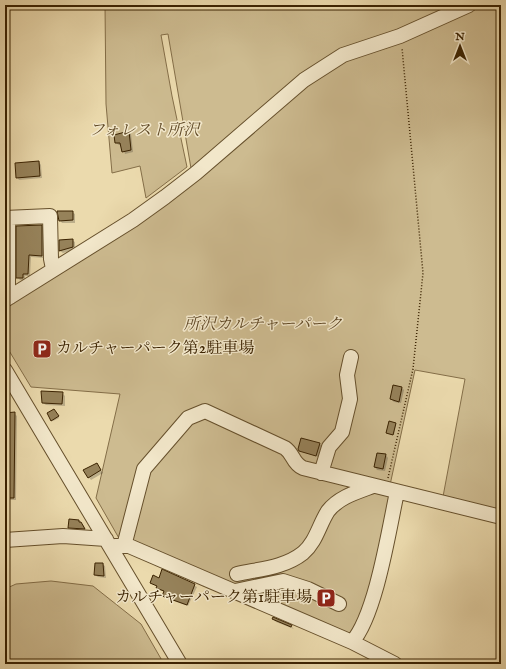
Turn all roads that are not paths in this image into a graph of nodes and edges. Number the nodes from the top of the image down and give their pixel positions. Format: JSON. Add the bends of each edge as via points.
{"nodes":[{"id":1,"x":469,"y":5,"type":"edge"},
{"id":2,"x":6,"y":218,"type":"edge"},
{"id":3,"x":54,"y":269,"type":"junction"},
{"id":4,"x":7,"y":298,"type":"edge"},
{"id":5,"x":351,"y":357,"type":"dead end"},
{"id":6,"x":7,"y":378,"type":"edge"},
{"id":7,"x":322,"y":473,"type":"junction"},
{"id":8,"x":385,"y":489,"type":"junction"},
{"id":9,"x":501,"y":517,"type":"edge"},
{"id":10,"x":5,"y":540,"type":"edge"},
{"id":11,"x":114,"y":544,"type":"junction"},
{"id":12,"x":237,"y":574,"type":"dead end"},
{"id":13,"x":235,"y":591,"type":"junction"},
{"id":14,"x":339,"y":604,"type":"dead end"},
{"id":15,"x":352,"y":642,"type":"junction"},
{"id":16,"x":180,"y":664,"type":"edge"},
{"id":17,"x":394,"y":664,"type":"edge"}],
"edges":[{"from":1,"to":3,"type":"street","via":[[400,36],[343,55],[304,80],[165,197]]},
{"from":2,"to":3,"type":"street","via":[[50,216],[51,259]]},
{"from":2,"to":4,"type":"street"},
{"from":3,"to":4,"type":"street"},
{"from":5,"to":7,"type":"street","via":[[347,375],[350,399],[342,432],[329,447]]},
{"from":6,"to":11,"type":"street"},
{"from":7,"to":8,"type":"street"},
{"from":7,"to":11,"type":"street","via":[[296,465],[290,451],[285,448],[205,411],[195,413],[144,469]]},
{"from":8,"to":9,"type":"street"},
{"from":8,"to":12,"type":"street","via":[[345,497],[329,511],[312,543],[289,562]]},
{"from":8,"to":15,"type":"street","via":[[373,598],[358,636]]},
{"from":10,"to":11,"type":"street","via":[[63,536]]},
{"from":11,"to":13,"type":"street","via":[[129,546]]},
{"from":11,"to":16,"type":"street"},
{"from":13,"to":14,"type":"street","via":[[283,581],[308,589]]},
{"from":13,"to":15,"type":"street"},
{"from":15,"to":17,"type":"street"}]}
